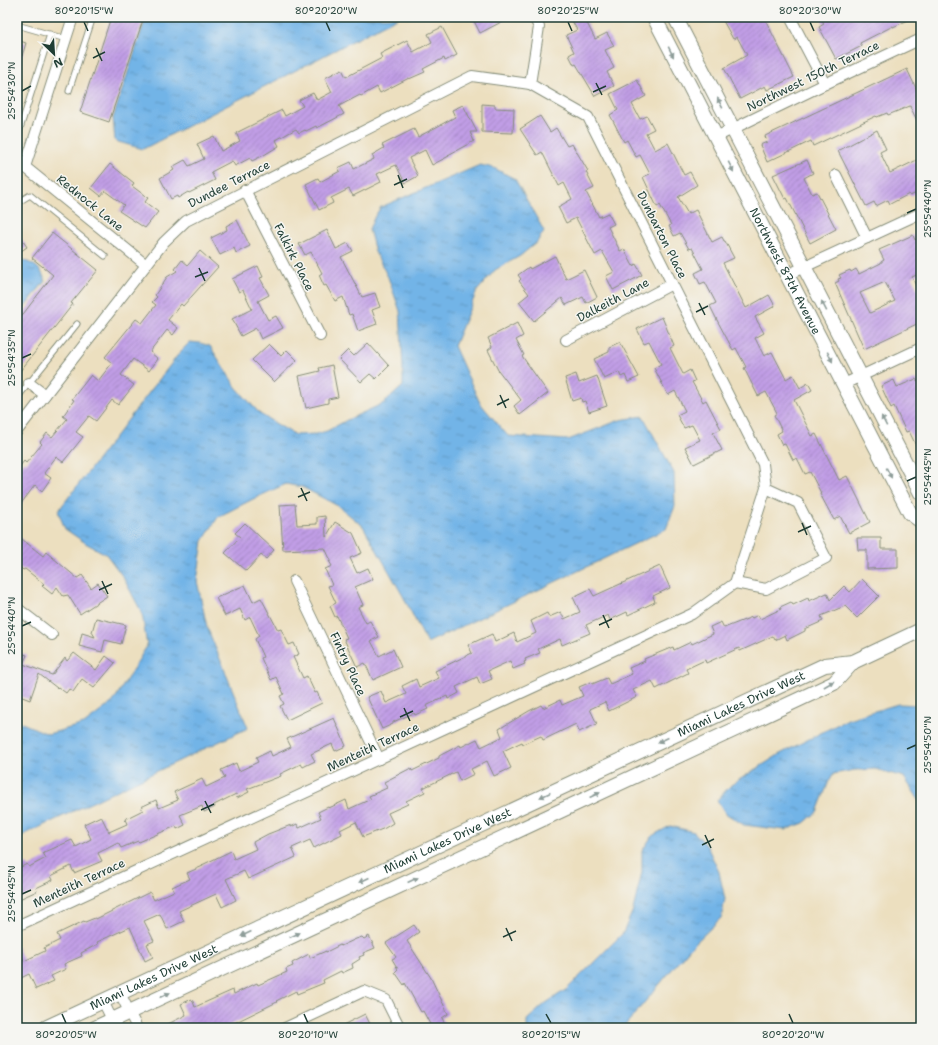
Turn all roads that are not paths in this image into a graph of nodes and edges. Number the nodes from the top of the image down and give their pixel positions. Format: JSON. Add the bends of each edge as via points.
{"nodes":[{"id":1,"x":73,"y":17,"type":"edge"},
{"id":2,"x":93,"y":17,"type":"edge"},
{"id":3,"x":534,"y":17,"type":"edge"},
{"id":4,"x":654,"y":17,"type":"edge"},
{"id":5,"x":675,"y":17,"type":"edge"},
{"id":6,"x":790,"y":17,"type":"edge"},
{"id":7,"x":17,"y":24,"type":"edge"},
{"id":8,"x":50,"y":34,"type":"junction"},
{"id":9,"x":66,"y":39,"type":"junction"},
{"id":10,"x":921,"y":39,"type":"edge"},
{"id":11,"x":530,"y":84,"type":"junction"},
{"id":12,"x":824,"y":84,"type":"junction"},
{"id":13,"x":69,"y":91,"type":"dead end"},
{"id":14,"x":733,"y":129,"type":"junction"},
{"id":15,"x":18,"y":135,"type":"edge"},
{"id":16,"x":716,"y":137,"type":"junction"},
{"id":17,"x":21,"y":169,"type":"edge"},
{"id":18,"x":836,"y":175,"type":"dead end"},
{"id":19,"x":245,"y":190,"type":"junction"},
{"id":20,"x":17,"y":203,"type":"edge"},
{"id":21,"x":921,"y":213,"type":"edge"},
{"id":22,"x":867,"y":238,"type":"junction"},
{"id":23,"x":106,"y":256,"type":"dead end"},
{"id":24,"x":146,"y":265,"type":"junction"},
{"id":25,"x":804,"y":267,"type":"junction"},
{"id":26,"x":787,"y":275,"type":"junction"},
{"id":27,"x":672,"y":284,"type":"junction"},
{"id":28,"x":77,"y":324,"type":"dead end"},
{"id":29,"x":320,"y":336,"type":"dead end"},
{"id":30,"x":566,"y":340,"type":"dead end"},
{"id":31,"x":921,"y":348,"type":"edge"},
{"id":32,"x":861,"y":376,"type":"junction"},
{"id":33,"x":29,"y":383,"type":"junction"},
{"id":34,"x":844,"y":384,"type":"junction"},
{"id":35,"x":45,"y":395,"type":"junction"},
{"id":36,"x":17,"y":398,"type":"edge"},
{"id":37,"x":17,"y":431,"type":"edge"},
{"id":38,"x":766,"y":488,"type":"junction"},
{"id":39,"x":921,"y":493,"type":"edge"},
{"id":40,"x":921,"y":521,"type":"edge"},
{"id":41,"x":294,"y":581,"type":"dead end"},
{"id":42,"x":735,"y":583,"type":"junction"},
{"id":43,"x":17,"y":608,"type":"edge"},
{"id":44,"x":921,"y":630,"type":"edge"},
{"id":45,"x":52,"y":636,"type":"dead end"},
{"id":46,"x":853,"y":662,"type":"junction"},
{"id":47,"x":379,"y":759,"type":"junction"},
{"id":48,"x":17,"y":926,"type":"edge"},
{"id":49,"x":120,"y":993,"type":"junction"},
{"id":50,"x":103,"y":1001,"type":"junction"},
{"id":51,"x":129,"y":1012,"type":"junction"},
{"id":52,"x":114,"y":1024,"type":"edge"},
{"id":53,"x":45,"y":1028,"type":"edge"},
{"id":54,"x":95,"y":1028,"type":"edge"},
{"id":55,"x":137,"y":1028,"type":"edge"},
{"id":56,"x":285,"y":1028,"type":"edge"},
{"id":57,"x":400,"y":1028,"type":"edge"}],
"edges":[{"from":1,"to":9,"type":"street"},
{"from":2,"to":13,"type":"lane"},
{"from":3,"to":11,"type":"street","via":[[539,27]]},
{"from":4,"to":16,"type":"main road","name":"Northwest 87th Avenue","one_way":true},
{"from":14,"to":5,"type":"main road","name":"Northwest 87th Avenue","one_way":true},
{"from":6,"to":12,"type":"street"},
{"from":7,"to":8,"type":"lane"},
{"from":8,"to":9,"type":"lane"},
{"from":8,"to":15,"type":"lane"},
{"from":9,"to":17,"type":"street"},
{"from":10,"to":12,"type":"street","name":"Northwest 150th Terrace"},
{"from":11,"to":19,"type":"street","name":"Dundee Terrace","via":[[472,76]]},
{"from":11,"to":27,"type":"street","name":"Dunbarton Place","via":[[588,117]]},
{"from":12,"to":14,"type":"street","name":"Northwest 150th Terrace"},
{"from":14,"to":16,"type":"street","name":"Northwest 150th Terrace"},
{"from":14,"to":25,"type":"main road","name":"Northwest 87th Avenue"},
{"from":16,"to":26,"type":"main road","name":"Northwest 87th Avenue","one_way":true},
{"from":17,"to":24,"type":"street","name":"Rednock Lane"},
{"from":18,"to":22,"type":"street"},
{"from":19,"to":24,"type":"street","name":"Dundee Terrace","via":[[186,222],[164,242]]},
{"from":19,"to":29,"type":"street","name":"Falkirk Place"},
{"from":20,"to":23,"type":"lane","via":[[30,195]]},
{"from":21,"to":22,"type":"street"},
{"from":22,"to":25,"type":"street"},
{"from":24,"to":35,"type":"street","name":"Dundee Terrace"},
{"from":25,"to":26,"type":"street"},
{"from":32,"to":25,"type":"main road","name":"Northwest 87th Avenue","one_way":true},
{"from":26,"to":34,"type":"main road","name":"Northwest 87th Avenue","one_way":true},
{"from":27,"to":30,"type":"street","name":"Dalkeith Lane"},
{"from":27,"to":38,"type":"street","name":"Dunbarton Place","via":[[763,464]]},
{"from":28,"to":33,"type":"lane"},
{"from":31,"to":32,"type":"street"},
{"from":32,"to":34,"type":"street"},
{"from":39,"to":32,"type":"main road","name":"Northwest 87th Avenue","one_way":true},
{"from":33,"to":35,"type":"street"},
{"from":33,"to":36,"type":"lane"},
{"from":34,"to":40,"type":"main road","name":"Northwest 87th Avenue","one_way":true,"via":[[910,513]]},
{"from":35,"to":37,"type":"street","name":"Dundee Terrace"},
{"from":38,"to":42,"type":"street","name":"Dunbarton Place"},
{"from":38,"to":42,"type":"street","via":[[798,503],[826,558],[766,589]]},
{"from":41,"to":47,"type":"street","name":"Fintry Place"},
{"from":42,"to":47,"type":"street","name":"Menteith Terrace","via":[[692,614]]},
{"from":43,"to":45,"type":"street"},
{"from":44,"to":46,"type":"main road","name":"Miami Lakes Drive West"},
{"from":46,"to":49,"type":"main road","name":"Miami Lakes Drive West","one_way":true,"via":[[825,665]]},
{"from":51,"to":46,"type":"main road","name":"Miami Lakes Drive West","one_way":true,"via":[[834,683]]},
{"from":47,"to":48,"type":"street","name":"Menteith Terrace"},
{"from":49,"to":50,"type":"main road","name":"Miami Lakes Drive West"},
{"from":49,"to":51,"type":"street"},
{"from":50,"to":52,"type":"street"},
{"from":50,"to":53,"type":"main road","name":"Miami Lakes Drive West"},
{"from":51,"to":52,"type":"main road","name":"Miami Lakes Drive West"},
{"from":51,"to":55,"type":"street"},
{"from":52,"to":54,"type":"main road","name":"Miami Lakes Drive West"},
{"from":56,"to":57,"type":"street","via":[[364,991],[386,1000]]}]}
